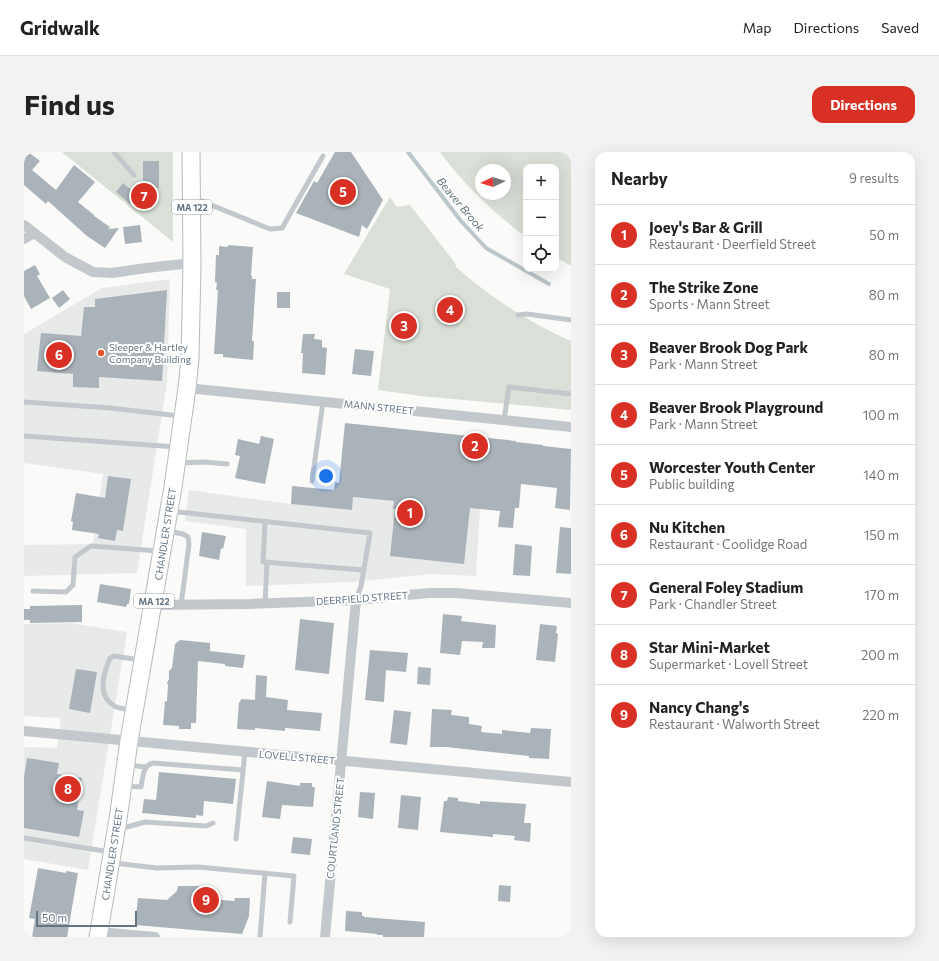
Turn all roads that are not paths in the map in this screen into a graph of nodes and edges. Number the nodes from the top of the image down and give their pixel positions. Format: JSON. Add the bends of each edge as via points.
{"nodes":[{"id":1,"x":114,"y":152,"type":"edge"},
{"id":2,"x":191,"y":152,"type":"edge"},
{"id":3,"x":323,"y":156,"type":"dead end"},
{"id":4,"x":134,"y":175,"type":"dead end"},
{"id":5,"x":192,"y":196,"type":"junction"},
{"id":6,"x":24,"y":225,"type":"edge"},
{"id":7,"x":34,"y":233,"type":"junction"},
{"id":8,"x":24,"y":239,"type":"edge"},
{"id":9,"x":192,"y":263,"type":"junction"},
{"id":10,"x":518,"y":315,"type":"dead end"},
{"id":11,"x":571,"y":320,"type":"edge"},
{"id":12,"x":187,"y":388,"type":"junction"},
{"id":13,"x":571,"y":394,"type":"edge"},
{"id":14,"x":24,"y":402,"type":"edge"},
{"id":15,"x":324,"y":402,"type":"junction"},
{"id":16,"x":183,"y":416,"type":"junction"},
{"id":17,"x":504,"y":420,"type":"junction"},
{"id":18,"x":571,"y":427,"type":"edge"},
{"id":19,"x":24,"y":436,"type":"edge"},
{"id":20,"x":177,"y":456,"type":"junction"},
{"id":21,"x":227,"y":464,"type":"dead end"},
{"id":22,"x":312,"y":481,"type":"dead end"},
{"id":23,"x":169,"y":511,"type":"junction"},
{"id":24,"x":265,"y":522,"type":"junction"},
{"id":25,"x":166,"y":531,"type":"junction"},
{"id":26,"x":162,"y":551,"type":"junction"},
{"id":27,"x":267,"y":562,"type":"junction"},
{"id":28,"x":364,"y":570,"type":"junction"},
{"id":29,"x":33,"y":591,"type":"dead end"},
{"id":30,"x":356,"y":600,"type":"junction"},
{"id":31,"x":571,"y":603,"type":"edge"},
{"id":32,"x":265,"y":604,"type":"junction"},
{"id":33,"x":153,"y":605,"type":"junction"},
{"id":34,"x":180,"y":605,"type":"junction"},
{"id":35,"x":143,"y":660,"type":"junction"},
{"id":36,"x":134,"y":710,"type":"junction"},
{"id":37,"x":24,"y":731,"type":"edge"},
{"id":38,"x":129,"y":741,"type":"junction"},
{"id":39,"x":245,"y":752,"type":"junction"},
{"id":40,"x":342,"y":761,"type":"junction"},
{"id":41,"x":126,"y":765,"type":"junction"},
{"id":42,"x":145,"y":767,"type":"junction"},
{"id":43,"x":243,"y":770,"type":"junction"},
{"id":44,"x":571,"y":782,"type":"edge"},
{"id":45,"x":123,"y":785,"type":"junction"},
{"id":46,"x":213,"y":823,"type":"dead end"},
{"id":47,"x":117,"y":826,"type":"junction"},
{"id":48,"x":24,"y":838,"type":"edge"},
{"id":49,"x":236,"y":839,"type":"dead end"},
{"id":50,"x":112,"y":858,"type":"junction"},
{"id":51,"x":265,"y":873,"type":"junction"},
{"id":52,"x":290,"y":922,"type":"dead end"},
{"id":53,"x":99,"y":934,"type":"edge"},
{"id":54,"x":155,"y":937,"type":"edge"},
{"id":55,"x":260,"y":937,"type":"edge"},
{"id":56,"x":325,"y":937,"type":"edge"}],
"edges":[{"from":1,"to":4,"type":"lane"},
{"from":2,"to":5,"type":"main road","name":"CHANDLER STREET","number":"MA 122"},
{"from":3,"to":5,"type":"lane","via":[[282,228],[270,229]]},
{"from":5,"to":9,"type":"main road","name":"CHANDLER STREET","number":"MA 122"},
{"from":6,"to":7,"type":"street"},
{"from":7,"to":8,"type":"street"},
{"from":7,"to":9,"type":"street","via":[[65,257],[93,272],[112,273]]},
{"from":9,"to":12,"type":"main road","name":"CHANDLER STREET","number":"MA 122"},
{"from":10,"to":11,"type":"lane"},
{"from":12,"to":15,"type":"street","name":"MANN STREET"},
{"from":12,"to":16,"type":"main road","name":"CHANDLER STREET","number":"MA 122"},
{"from":13,"to":17,"type":"lane","via":[[509,386]]},
{"from":14,"to":16,"type":"lane"},
{"from":15,"to":17,"type":"street","name":"MANN STREET"},
{"from":15,"to":22,"type":"lane"},
{"from":16,"to":20,"type":"main road","name":"CHANDLER STREET","number":"MA 122"},
{"from":17,"to":18,"type":"street","name":"MANN STREET"},
{"from":19,"to":20,"type":"lane"},
{"from":20,"to":21,"type":"lane"},
{"from":20,"to":23,"type":"main road","name":"CHANDLER STREET","number":"MA 122"},
{"from":23,"to":24,"type":"lane"},
{"from":23,"to":25,"type":"main road","name":"CHANDLER STREET","number":"MA 122"},
{"from":24,"to":27,"type":"lane","via":[[263,562]]},
{"from":24,"to":28,"type":"lane","via":[[370,533]]},
{"from":25,"to":26,"type":"main road","name":"CHANDLER STREET","number":"MA 122"},
{"from":25,"to":34,"type":"lane","via":[[188,537]]},
{"from":26,"to":29,"type":"lane","via":[[91,546],[75,557],[73,585],[66,592]]},
{"from":26,"to":33,"type":"main road","name":"CHANDLER STREET","number":"MA 122"},
{"from":27,"to":28,"type":"lane"},
{"from":27,"to":32,"type":"lane"},
{"from":28,"to":30,"type":"lane"},
{"from":30,"to":31,"type":"street","name":"DEERFIELD STREET","via":[[456,593]]},
{"from":30,"to":32,"type":"street","name":"DEERFIELD STREET"},
{"from":30,"to":40,"type":"street","name":"COURTLAND STREET"},
{"from":32,"to":34,"type":"street","name":"DEERFIELD STREET"},
{"from":33,"to":34,"type":"street","name":"DEERFIELD STREET"},
{"from":33,"to":35,"type":"main road","name":"CHANDLER STREET","number":"MA 122"},
{"from":35,"to":36,"type":"main road","name":"CHANDLER STREET","number":"MA 122"},
{"from":35,"to":36,"type":"lane","via":[[114,656],[110,658],[105,672],[104,692],[109,701],[114,706]]},
{"from":36,"to":38,"type":"main road","name":"CHANDLER STREET","number":"MA 122"},
{"from":37,"to":38,"type":"street","name":"LOVELL STREET"},
{"from":38,"to":39,"type":"street","name":"LOVELL STREET"},
{"from":38,"to":41,"type":"main road","name":"CHANDLER STREET","number":"MA 122"},
{"from":39,"to":40,"type":"street","name":"LOVELL STREET"},
{"from":39,"to":43,"type":"lane"},
{"from":40,"to":44,"type":"street","name":"LOVELL STREET"},
{"from":40,"to":56,"type":"street","name":"COURTLAND STREET"},
{"from":41,"to":42,"type":"lane"},
{"from":41,"to":45,"type":"main road","name":"CHANDLER STREET","number":"MA 122"},
{"from":42,"to":43,"type":"lane","via":[[153,763]]},
{"from":42,"to":45,"type":"lane","via":[[142,787]]},
{"from":43,"to":49,"type":"lane"},
{"from":45,"to":47,"type":"main road","name":"CHANDLER STREET","number":"MA 122"},
{"from":46,"to":47,"type":"lane","via":[[206,826],[145,822],[127,827]]},
{"from":47,"to":50,"type":"main road","name":"CHANDLER STREET","number":"MA 122"},
{"from":48,"to":50,"type":"lane"},
{"from":50,"to":51,"type":"lane","via":[[158,868],[198,867]]},
{"from":50,"to":53,"type":"main road","name":"CHANDLER STREET","number":"MA 122"},
{"from":51,"to":52,"type":"lane","via":[[294,876]]},
{"from":51,"to":55,"type":"lane"},
{"from":53,"to":54,"type":"street"}]}
